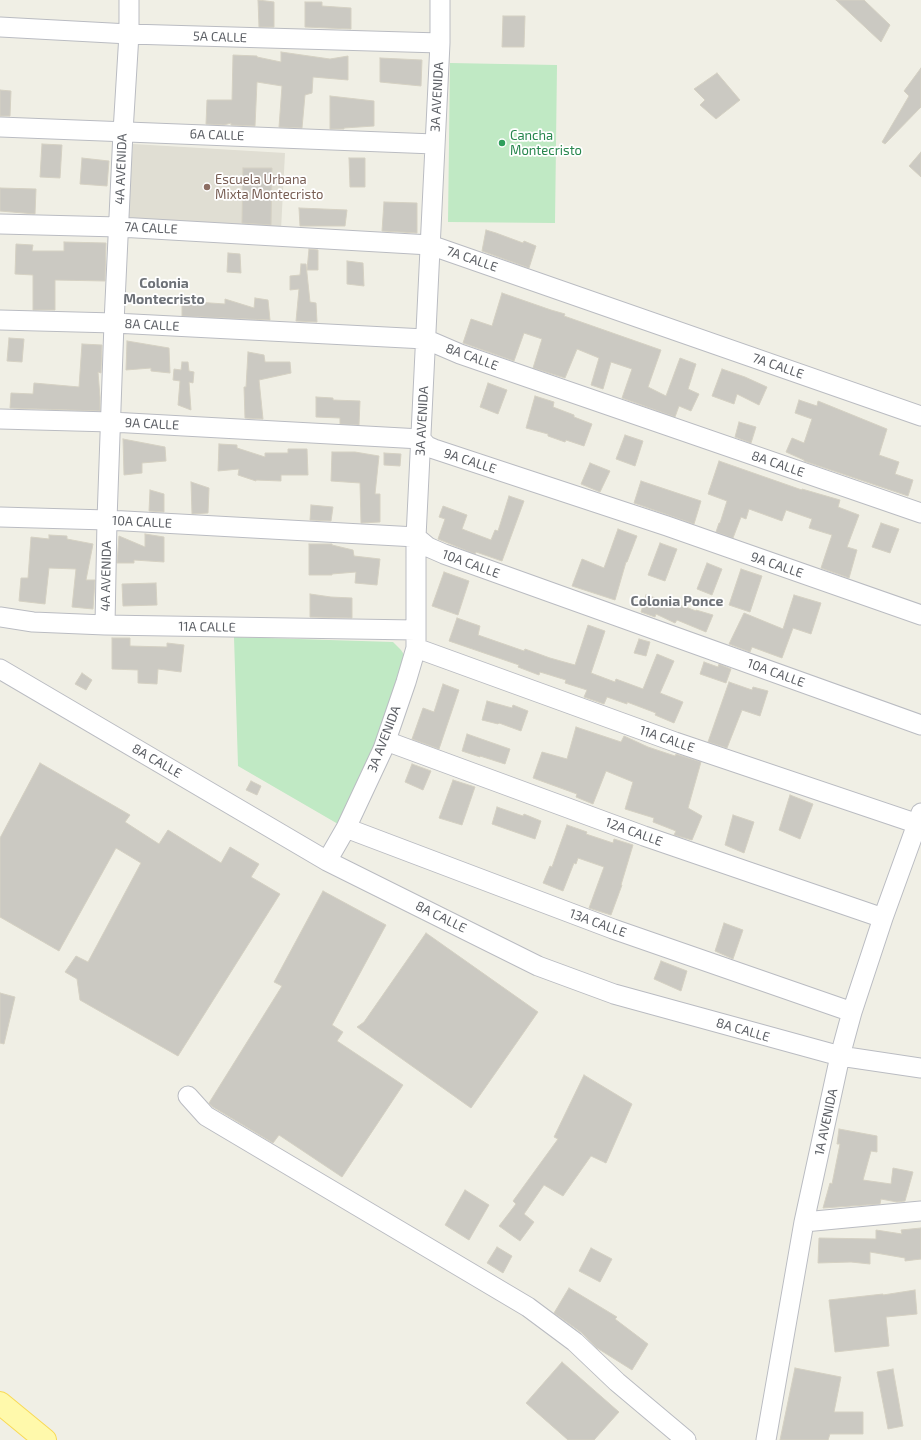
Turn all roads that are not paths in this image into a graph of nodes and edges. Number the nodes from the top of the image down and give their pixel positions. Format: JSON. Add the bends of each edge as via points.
{"nodes":[{"id":1,"x":129,"y":0,"type":"edge"},
{"id":2,"x":440,"y":0,"type":"edge"},
{"id":3,"x":0,"y":27,"type":"edge"},
{"id":4,"x":129,"y":34,"type":"junction"},
{"id":5,"x":440,"y":43,"type":"junction"},
{"id":6,"x":0,"y":127,"type":"edge"},
{"id":7,"x":122,"y":132,"type":"junction"},
{"id":8,"x":434,"y":144,"type":"junction"},
{"id":9,"x":0,"y":224,"type":"edge"},
{"id":10,"x":119,"y":227,"type":"junction"},
{"id":11,"x":430,"y":244,"type":"junction"},
{"id":12,"x":0,"y":320,"type":"edge"},
{"id":13,"x":114,"y":323,"type":"junction"},
{"id":14,"x":425,"y":339,"type":"junction"},
{"id":15,"x":921,"y":416,"type":"edge"},
{"id":16,"x":0,"y":419,"type":"edge"},
{"id":17,"x":111,"y":422,"type":"junction"},
{"id":18,"x":421,"y":440,"type":"junction"},
{"id":19,"x":921,"y":513,"type":"edge"},
{"id":20,"x":0,"y":517,"type":"edge"},
{"id":21,"x":106,"y":520,"type":"junction"},
{"id":22,"x":416,"y":537,"type":"junction"},
{"id":23,"x":921,"y":615,"type":"edge"},
{"id":24,"x":0,"y":617,"type":"edge"},
{"id":25,"x":105,"y":625,"type":"junction"},
{"id":26,"x":415,"y":639,"type":"junction"},
{"id":27,"x":0,"y":669,"type":"edge"},
{"id":28,"x":921,"y":725,"type":"edge"},
{"id":29,"x":386,"y":741,"type":"junction"},
{"id":30,"x":920,"y":821,"type":"edge"},
{"id":31,"x":346,"y":828,"type":"junction"},
{"id":32,"x":327,"y":861,"type":"junction"},
{"id":33,"x":883,"y":918,"type":"junction"},
{"id":34,"x":852,"y":1012,"type":"junction"},
{"id":35,"x":840,"y":1056,"type":"junction"},
{"id":36,"x":921,"y":1068,"type":"edge"},
{"id":37,"x":188,"y":1096,"type":"dead end"},
{"id":38,"x":921,"y":1211,"type":"edge"},
{"id":39,"x":804,"y":1222,"type":"junction"},
{"id":40,"x":4,"y":1409,"type":"edge"},
{"id":41,"x":45,"y":1440,"type":"edge"},
{"id":42,"x":686,"y":1440,"type":"edge"},
{"id":43,"x":766,"y":1440,"type":"edge"}],
"edges":[{"from":1,"to":4,"type":"street","name":"4A AVENIDA"},
{"from":2,"to":5,"type":"street","name":"3A AVENIDA"},
{"from":3,"to":4,"type":"street","name":"5A CALLE"},
{"from":4,"to":5,"type":"street","name":"5A CALLE"},
{"from":4,"to":7,"type":"street","name":"4A AVENIDA"},
{"from":5,"to":8,"type":"street","name":"3A AVENIDA"},
{"from":6,"to":7,"type":"street","name":"6A CALLE"},
{"from":7,"to":8,"type":"street","name":"6A CALLE"},
{"from":7,"to":10,"type":"street","name":"4A AVENIDA"},
{"from":8,"to":11,"type":"street","name":"3A AVENIDA"},
{"from":9,"to":10,"type":"street","name":"7A CALLE"},
{"from":10,"to":11,"type":"street","name":"7A CALLE"},
{"from":10,"to":13,"type":"street","name":"4A AVENIDA"},
{"from":11,"to":14,"type":"street","name":"3A AVENIDA"},
{"from":11,"to":15,"type":"street","name":"7A CALLE"},
{"from":12,"to":13,"type":"street","name":"8A CALLE"},
{"from":13,"to":14,"type":"street","name":"8A CALLE"},
{"from":13,"to":17,"type":"street","name":"4A AVENIDA"},
{"from":14,"to":18,"type":"street","name":"3A AVENIDA"},
{"from":14,"to":19,"type":"street","name":"8A CALLE","via":[[460,354]]},
{"from":16,"to":17,"type":"street","name":"9A CALLE"},
{"from":17,"to":18,"type":"street","name":"9A CALLE"},
{"from":17,"to":21,"type":"street","name":"4A AVENIDA"},
{"from":18,"to":22,"type":"street","name":"3A AVENIDA"},
{"from":18,"to":23,"type":"street","name":"9A CALLE","via":[[434,449],[667,526]]},
{"from":20,"to":21,"type":"street","name":"10A CALLE"},
{"from":21,"to":22,"type":"street","name":"10A CALLE"},
{"from":21,"to":25,"type":"street","name":"4A AVENIDA"},
{"from":22,"to":26,"type":"street","name":"3A AVENIDA"},
{"from":22,"to":28,"type":"street","name":"10A CALLE","via":[[428,547],[444,554]]},
{"from":24,"to":25,"type":"street","name":"11A CALLE","via":[[33,622]]},
{"from":25,"to":26,"type":"street","name":"11A CALLE"},
{"from":26,"to":29,"type":"street","name":"3A AVENIDA","via":[[406,682]]},
{"from":26,"to":30,"type":"street","name":"11A CALLE","via":[[675,742]]},
{"from":27,"to":32,"type":"street","name":"8A CALLE"},
{"from":29,"to":31,"type":"street","name":"3A AVENIDA"},
{"from":29,"to":33,"type":"street","name":"12A CALLE","via":[[644,836]]},
{"from":30,"to":33,"type":"street","name":"1A AVENIDA"},
{"from":31,"to":32,"type":"street","name":"3A AVENIDA"},
{"from":31,"to":34,"type":"street","name":"13A CALLE","via":[[613,929]]},
{"from":32,"to":35,"type":"street","name":"8A CALLE","via":[[538,966],[614,994]]},
{"from":33,"to":34,"type":"street","name":"1A AVENIDA"},
{"from":34,"to":35,"type":"street","name":"1A AVENIDA"},
{"from":35,"to":36,"type":"street","name":"8A CALLE"},
{"from":35,"to":39,"type":"street","name":"1A AVENIDA"},
{"from":37,"to":42,"type":"street","via":[[206,1116],[528,1307],[575,1342],[617,1382]]},
{"from":38,"to":39,"type":"street"},
{"from":39,"to":43,"type":"street","name":"1A AVENIDA"},
{"from":40,"to":41,"type":"main road"}]}
